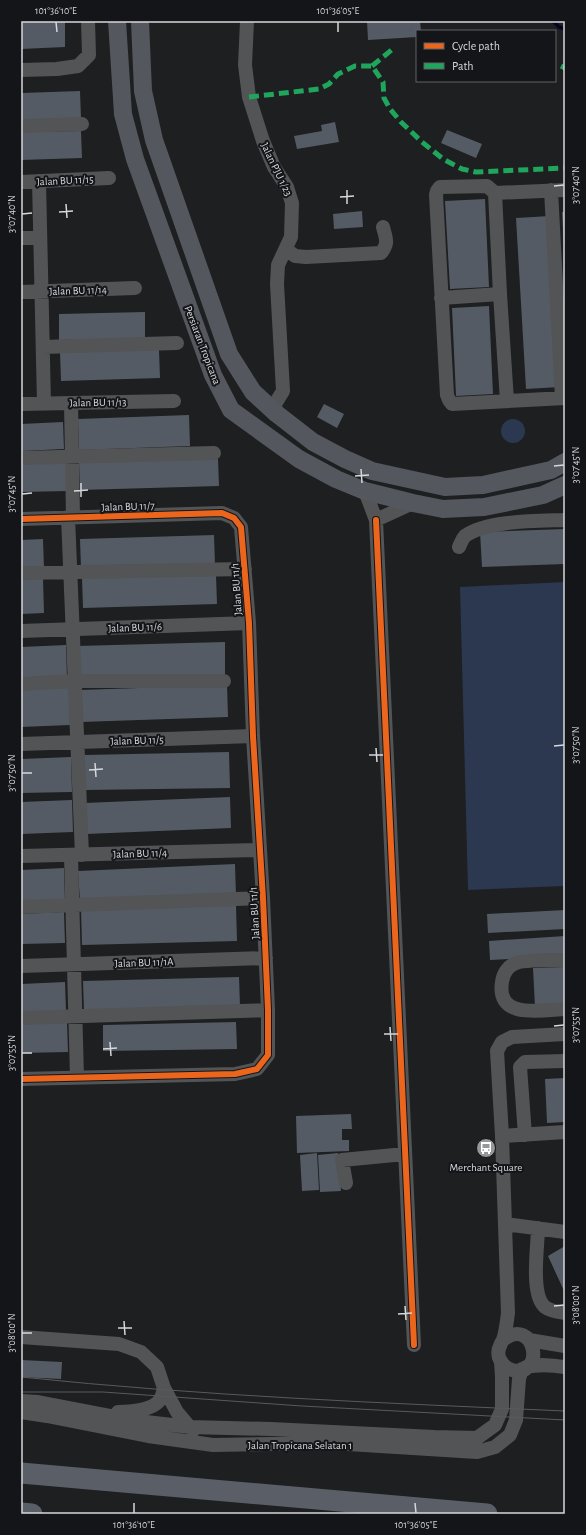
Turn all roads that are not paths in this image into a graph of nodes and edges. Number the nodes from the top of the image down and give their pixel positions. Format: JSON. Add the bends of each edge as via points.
{"nodes":[{"id":1,"x":88,"y":21,"type":"edge"},
{"id":2,"x":117,"y":21,"type":"edge"},
{"id":3,"x":140,"y":21,"type":"edge"},
{"id":4,"x":247,"y":21,"type":"edge"},
{"id":5,"x":21,"y":70,"type":"edge"},
{"id":6,"x":82,"y":124,"type":"dead end"},
{"id":7,"x":21,"y":126,"type":"edge"},
{"id":8,"x":109,"y":178,"type":"dead end"},
{"id":9,"x":39,"y":181,"type":"junction"},
{"id":10,"x":21,"y":182,"type":"edge"},
{"id":11,"x":551,"y":190,"type":"junction"},
{"id":12,"x":565,"y":190,"type":"edge"},
{"id":13,"x":495,"y":193,"type":"junction"},
{"id":14,"x":383,"y":226,"type":"dead end"},
{"id":15,"x":21,"y":238,"type":"edge"},
{"id":16,"x":40,"y":238,"type":"junction"},
{"id":17,"x":286,"y":249,"type":"junction"},
{"id":18,"x":135,"y":288,"type":"dead end"},
{"id":19,"x":42,"y":291,"type":"junction"},
{"id":20,"x":21,"y":292,"type":"edge"},
{"id":21,"x":500,"y":294,"type":"junction"},
{"id":22,"x":441,"y":298,"type":"junction"},
{"id":23,"x":177,"y":343,"type":"dead end"},
{"id":24,"x":43,"y":347,"type":"junction"},
{"id":25,"x":253,"y":392,"type":"junction"},
{"id":26,"x":564,"y":398,"type":"edge"},
{"id":27,"x":174,"y":401,"type":"dead end"},
{"id":28,"x":507,"y":401,"type":"junction"},
{"id":29,"x":71,"y":403,"type":"junction"},
{"id":30,"x":21,"y":404,"type":"edge"},
{"id":31,"x":44,"y":404,"type":"junction"},
{"id":32,"x":231,"y":410,"type":"junction"},
{"id":33,"x":274,"y":412,"type":"junction"},
{"id":34,"x":265,"y":435,"type":"junction"},
{"id":35,"x":214,"y":453,"type":"dead end"},
{"id":36,"x":72,"y":456,"type":"junction"},
{"id":37,"x":21,"y":458,"type":"edge"},
{"id":38,"x":565,"y":462,"type":"edge"},
{"id":39,"x":565,"y":485,"type":"edge"},
{"id":40,"x":365,"y":491,"type":"junction"},
{"id":41,"x":413,"y":503,"type":"junction"},
{"id":42,"x":70,"y":517,"type":"junction"},
{"id":43,"x":234,"y":518,"type":"joint"},
{"id":44,"x":21,"y":519,"type":"edge"},
{"id":45,"x":376,"y":520,"type":"junction"},
{"id":46,"x":565,"y":520,"type":"edge"},
{"id":47,"x":459,"y":547,"type":"dead end"},
{"id":48,"x":245,"y":569,"type":"junction"},
{"id":49,"x":70,"y":572,"type":"junction"},
{"id":50,"x":21,"y":573,"type":"edge"},
{"id":51,"x":249,"y":623,"type":"junction"},
{"id":52,"x":72,"y":629,"type":"junction"},
{"id":53,"x":21,"y":631,"type":"edge"},
{"id":54,"x":74,"y":681,"type":"junction"},
{"id":55,"x":224,"y":681,"type":"dead end"},
{"id":56,"x":21,"y":684,"type":"edge"},
{"id":57,"x":253,"y":736,"type":"junction"},
{"id":58,"x":78,"y":742,"type":"junction"},
{"id":59,"x":21,"y":744,"type":"edge"},
{"id":60,"x":260,"y":850,"type":"junction"},
{"id":61,"x":76,"y":855,"type":"junction"},
{"id":62,"x":21,"y":856,"type":"edge"},
{"id":63,"x":263,"y":898,"type":"junction"},
{"id":64,"x":73,"y":905,"type":"junction"},
{"id":65,"x":21,"y":907,"type":"edge"},
{"id":66,"x":266,"y":958,"type":"junction"},
{"id":67,"x":565,"y":960,"type":"edge"},
{"id":68,"x":74,"y":964,"type":"junction"},
{"id":69,"x":21,"y":966,"type":"edge"},
{"id":70,"x":565,"y":1009,"type":"edge"},
{"id":71,"x":268,"y":1010,"type":"junction"},
{"id":72,"x":75,"y":1017,"type":"junction"},
{"id":73,"x":21,"y":1018,"type":"edge"},
{"id":74,"x":565,"y":1034,"type":"edge"},
{"id":75,"x":565,"y":1061,"type":"edge"},
{"id":76,"x":77,"y":1078,"type":"junction"},
{"id":77,"x":21,"y":1079,"type":"edge"},
{"id":78,"x":565,"y":1132,"type":"edge"},
{"id":79,"x":525,"y":1135,"type":"junction"},
{"id":80,"x":502,"y":1136,"type":"junction"},
{"id":81,"x":405,"y":1154,"type":"junction"},
{"id":82,"x":346,"y":1182,"type":"dead end"},
{"id":83,"x":505,"y":1224,"type":"junction"},
{"id":84,"x":538,"y":1228,"type":"junction"},
{"id":85,"x":565,"y":1232,"type":"edge"},
{"id":86,"x":508,"y":1313,"type":"junction"},
{"id":87,"x":565,"y":1313,"type":"edge"},
{"id":88,"x":21,"y":1337,"type":"edge"},
{"id":89,"x":526,"y":1338,"type":"junction"},
{"id":90,"x":503,"y":1340,"type":"junction"},
{"id":91,"x":414,"y":1345,"type":"dead end"},
{"id":92,"x":565,"y":1346,"type":"edge"},
{"id":93,"x":501,"y":1362,"type":"junction"},
{"id":94,"x":565,"y":1367,"type":"edge"},
{"id":95,"x":524,"y":1368,"type":"junction"},
{"id":96,"x":164,"y":1388,"type":"junction"},
{"id":97,"x":21,"y":1401,"type":"edge"},
{"id":98,"x":21,"y":1412,"type":"edge"},
{"id":99,"x":96,"y":1413,"type":"junction"},
{"id":100,"x":190,"y":1427,"type":"junction"},
{"id":101,"x":213,"y":1446,"type":"junction"},
{"id":102,"x":21,"y":1473,"type":"edge"},
{"id":103,"x":21,"y":1513,"type":"edge"},
{"id":104,"x":32,"y":1514,"type":"edge"},
{"id":105,"x":487,"y":1514,"type":"edge"}],
"edges":[{"from":1,"to":5,"type":"street","via":[[89,55],[78,66],[57,70]]},
{"from":2,"to":32,"type":"main road","name":"Persiaran Tropicana","via":[[122,114],[213,375]]},
{"from":3,"to":25,"type":"main road","name":"Persiaran Tropicana","via":[[143,91],[154,140],[229,354]]},
{"from":4,"to":17,"type":"street","name":"Jalan PJU 1/23","via":[[245,65],[249,97],[262,141],[274,167],[288,187],[292,203],[291,237]]},
{"from":6,"to":7,"type":"street"},
{"from":8,"to":9,"type":"street","name":"Jalan BU 11/15"},
{"from":9,"to":10,"type":"street","name":"Jalan BU 11/15"},
{"from":9,"to":16,"type":"street"},
{"from":11,"to":12,"type":"street"},
{"from":11,"to":13,"type":"street"},
{"from":11,"to":26,"type":"street"},
{"from":13,"to":21,"type":"street"},
{"from":13,"to":22,"type":"street","via":[[487,186],[440,188],[437,191]]},
{"from":14,"to":17,"type":"street","via":[[387,242],[381,253],[306,257],[295,256]]},
{"from":15,"to":16,"type":"street"},
{"from":16,"to":19,"type":"street"},
{"from":17,"to":33,"type":"street","name":"Jalan PJU 1/23","via":[[278,265],[277,284],[283,391]]},
{"from":18,"to":19,"type":"street","name":"Jalan BU 11/14"},
{"from":19,"to":20,"type":"street","name":"Jalan BU 11/14"},
{"from":19,"to":24,"type":"street"},
{"from":21,"to":22,"type":"street"},
{"from":21,"to":28,"type":"street"},
{"from":22,"to":28,"type":"street","via":[[449,400],[452,404]]},
{"from":23,"to":24,"type":"street"},
{"from":24,"to":31,"type":"street"},
{"from":25,"to":32,"type":"main road","via":[[246,408]]},
{"from":25,"to":33,"type":"main road","name":"Persiaran Tropicana"},
{"from":26,"to":28,"type":"street"},
{"from":27,"to":29,"type":"street","name":"Jalan BU 11/13"},
{"from":29,"to":31,"type":"street","name":"Jalan BU 11/13"},
{"from":29,"to":36,"type":"street"},
{"from":30,"to":31,"type":"street","name":"Jalan BU 11/13"},
{"from":32,"to":34,"type":"main road","name":"Persiaran Tropicana"},
{"from":33,"to":34,"type":"main road","via":[[266,420]]},
{"from":33,"to":38,"type":"main road","name":"Persiaran Tropicana","via":[[313,442],[372,471],[445,487],[483,485],[552,470]]},
{"from":34,"to":40,"type":"main road","name":"Persiaran Tropicana","via":[[299,459]]},
{"from":35,"to":36,"type":"street"},
{"from":36,"to":37,"type":"street"},
{"from":36,"to":42,"type":"street"},
{"from":39,"to":41,"type":"main road","name":"Persiaran Tropicana","via":[[543,495],[484,507],[443,509]]},
{"from":40,"to":41,"type":"main road","name":"Persiaran Tropicana"},
{"from":40,"to":45,"type":"street"},
{"from":41,"to":45,"type":"street"},
{"from":42,"to":43,"type":"street","name":"Jalan BU 11/7","via":[[222,513]]},
{"from":42,"to":44,"type":"street","name":"Jalan BU 11/7"},
{"from":42,"to":49,"type":"street"},
{"from":43,"to":48,"type":"street","name":"Jalan BU 11/1","via":[[242,527]]},
{"from":45,"to":81,"type":"street"},
{"from":46,"to":47,"type":"street","via":[[513,522],[476,530],[463,537]]},
{"from":48,"to":49,"type":"street"},
{"from":48,"to":51,"type":"street","name":"Jalan BU 11/1"},
{"from":49,"to":50,"type":"street"},
{"from":49,"to":52,"type":"street"},
{"from":51,"to":52,"type":"street","name":"Jalan BU 11/6"},
{"from":51,"to":57,"type":"street","name":"Jalan BU 11/1"},
{"from":52,"to":53,"type":"street","name":"Jalan BU 11/6"},
{"from":52,"to":54,"type":"street"},
{"from":54,"to":55,"type":"street"},
{"from":54,"to":56,"type":"street"},
{"from":54,"to":58,"type":"street"},
{"from":57,"to":58,"type":"street","name":"Jalan BU 11/5"},
{"from":57,"to":60,"type":"street","name":"Jalan BU 11/1"},
{"from":58,"to":59,"type":"street","name":"Jalan BU 11/5"},
{"from":58,"to":61,"type":"street"},
{"from":60,"to":61,"type":"street","name":"Jalan BU 11/4"},
{"from":60,"to":63,"type":"street","name":"Jalan BU 11/1"},
{"from":61,"to":62,"type":"street","name":"Jalan BU 11/4"},
{"from":61,"to":64,"type":"street"},
{"from":63,"to":64,"type":"street"},
{"from":63,"to":66,"type":"street","name":"Jalan BU 11/1"},
{"from":64,"to":65,"type":"street"},
{"from":64,"to":68,"type":"street"},
{"from":66,"to":68,"type":"street","name":"Jalan BU 11/1A"},
{"from":66,"to":71,"type":"street","name":"Jalan BU 11/1"},
{"from":67,"to":70,"type":"street","via":[[516,962],[508,968],[501,988],[504,999],[511,1008],[523,1011]]},
{"from":68,"to":69,"type":"street","name":"Jalan BU 11/1A"},
{"from":68,"to":72,"type":"street"},
{"from":71,"to":72,"type":"street"},
{"from":71,"to":76,"type":"street","name":"Jalan BU 11/1","via":[[268,1055],[257,1069],[235,1074]]},
{"from":72,"to":73,"type":"street"},
{"from":72,"to":76,"type":"street"},
{"from":74,"to":80,"type":"street","via":[[512,1037],[502,1042],[497,1051]]},
{"from":75,"to":79,"type":"street","via":[[525,1062],[520,1067]]},
{"from":76,"to":77,"type":"street","name":"Jalan BU 11/1"},
{"from":78,"to":79,"type":"street"},
{"from":79,"to":80,"type":"street"},
{"from":80,"to":83,"type":"street"},
{"from":81,"to":82,"type":"street","via":[[342,1160]]},
{"from":81,"to":91,"type":"street"},
{"from":83,"to":84,"type":"street"},
{"from":83,"to":86,"type":"street"},
{"from":84,"to":85,"type":"street"},
{"from":84,"to":87,"type":"street","via":[[538,1297],[544,1306]]},
{"from":86,"to":89,"type":"street","via":[[513,1325]]},
{"from":86,"to":90,"type":"street"},
{"from":88,"to":96,"type":"street","via":[[119,1344],[141,1352],[157,1367]]},
{"from":89,"to":90,"type":"street","via":[[512,1335]]},
{"from":89,"to":92,"type":"street"},
{"from":89,"to":95,"type":"street","via":[[532,1344],[534,1354],[530,1364]]},
{"from":90,"to":93,"type":"street","via":[[498,1350]]},
{"from":93,"to":95,"type":"street","via":[[516,1371]]},
{"from":93,"to":100,"type":"street","name":"Jalan Tropicana Selatan 1","via":[[502,1409],[495,1426],[477,1438]]},
{"from":94,"to":95,"type":"street","via":[[537,1365]]},
{"from":95,"to":101,"type":"street","name":"Jalan Tropicana Selatan 1","via":[[519,1379],[516,1420],[510,1435],[495,1447],[477,1452],[332,1443]]},
{"from":96,"to":99,"type":"street","via":[[160,1400],[153,1406],[132,1412]]},
{"from":96,"to":100,"type":"street","via":[[177,1412]]},
{"from":97,"to":99,"type":"street","name":"Jalan Tropicana Selatan 1"},
{"from":98,"to":101,"type":"street","name":"Jalan Tropicana Selatan 1"},
{"from":99,"to":100,"type":"street","name":"Jalan Tropicana Selatan 1"},
{"from":100,"to":101,"type":"street"},
{"from":102,"to":105,"type":"highway"},
{"from":103,"to":104,"type":"highway"}]}
